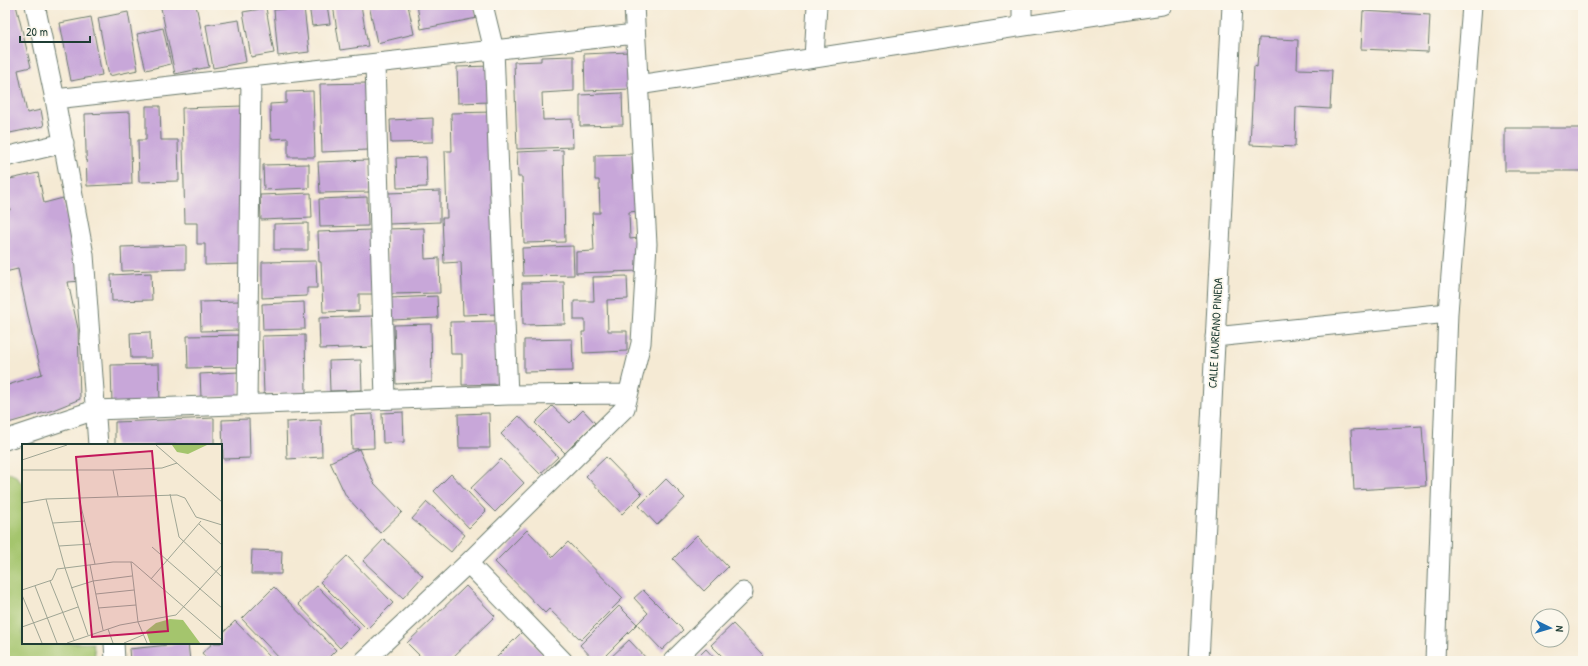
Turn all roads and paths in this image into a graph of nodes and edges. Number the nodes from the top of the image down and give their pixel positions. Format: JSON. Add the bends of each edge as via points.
{"nodes":[{"id":1,"x":35,"y":5,"type":"edge"},
{"id":2,"x":483,"y":5,"type":"edge"},
{"id":3,"x":634,"y":5,"type":"edge"},
{"id":4,"x":817,"y":5,"type":"edge"},
{"id":5,"x":1022,"y":5,"type":"edge"},
{"id":6,"x":1162,"y":5,"type":"edge"},
{"id":7,"x":1232,"y":5,"type":"edge"},
{"id":8,"x":1472,"y":5,"type":"edge"},
{"id":9,"x":1022,"y":26,"type":"junction"},
{"id":10,"x":635,"y":34,"type":"junction"},
{"id":11,"x":494,"y":50,"type":"junction"},
{"id":12,"x":814,"y":58,"type":"junction"},
{"id":13,"x":375,"y":64,"type":"junction"},
{"id":14,"x":251,"y":78,"type":"junction"},
{"id":15,"x":638,"y":85,"type":"junction"},
{"id":16,"x":56,"y":99,"type":"junction"},
{"id":17,"x":64,"y":143,"type":"junction"},
{"id":18,"x":5,"y":157,"type":"edge"},
{"id":19,"x":1448,"y":313,"type":"junction"},
{"id":20,"x":1215,"y":337,"type":"junction"},
{"id":21,"x":628,"y":394,"type":"junction"},
{"id":22,"x":508,"y":395,"type":"junction"},
{"id":23,"x":385,"y":400,"type":"junction"},
{"id":24,"x":247,"y":405,"type":"junction"},
{"id":25,"x":95,"y":410,"type":"junction"},
{"id":26,"x":5,"y":440,"type":"edge"},
{"id":27,"x":98,"y":444,"type":"edge"},
{"id":28,"x":468,"y":563,"type":"junction"},
{"id":29,"x":743,"y":592,"type":"dead end"},
{"id":30,"x":114,"y":644,"type":"edge"},
{"id":31,"x":115,"y":661,"type":"edge"},
{"id":32,"x":364,"y":661,"type":"edge"},
{"id":33,"x":563,"y":661,"type":"edge"},
{"id":34,"x":673,"y":661,"type":"edge"},
{"id":35,"x":1199,"y":661,"type":"edge"},
{"id":36,"x":1435,"y":661,"type":"edge"}],
"edges":[{"from":1,"to":16,"type":"street"},
{"from":2,"to":11,"type":"street"},
{"from":3,"to":10,"type":"street"},
{"from":4,"to":12,"type":"street"},
{"from":5,"to":9,"type":"street"},
{"from":6,"to":9,"type":"street"},
{"from":7,"to":20,"type":"street","name":"CALLE LAUREANO PINEDA"},
{"from":8,"to":19,"type":"street"},
{"from":9,"to":12,"type":"street"},
{"from":10,"to":11,"type":"street"},
{"from":10,"to":15,"type":"street"},
{"from":11,"to":13,"type":"street"},
{"from":11,"to":22,"type":"street"},
{"from":12,"to":15,"type":"street"},
{"from":13,"to":14,"type":"street"},
{"from":13,"to":23,"type":"street"},
{"from":14,"to":16,"type":"street"},
{"from":14,"to":24,"type":"street"},
{"from":15,"to":21,"type":"street","via":[[647,244],[641,343]]},
{"from":16,"to":17,"type":"street"},
{"from":17,"to":18,"type":"street"},
{"from":17,"to":25,"type":"street","via":[[84,255]]},
{"from":19,"to":20,"type":"street"},
{"from":19,"to":36,"type":"street"},
{"from":20,"to":35,"type":"street","name":"CALLE LAUREANO PINEDA"},
{"from":21,"to":22,"type":"street"},
{"from":21,"to":28,"type":"street","via":[[625,408]]},
{"from":22,"to":23,"type":"street"},
{"from":23,"to":24,"type":"street"},
{"from":24,"to":25,"type":"street"},
{"from":25,"to":26,"type":"street"},
{"from":25,"to":27,"type":"street"},
{"from":28,"to":32,"type":"street"},
{"from":28,"to":33,"type":"street"},
{"from":29,"to":34,"type":"street"},
{"from":30,"to":31,"type":"street"}]}
